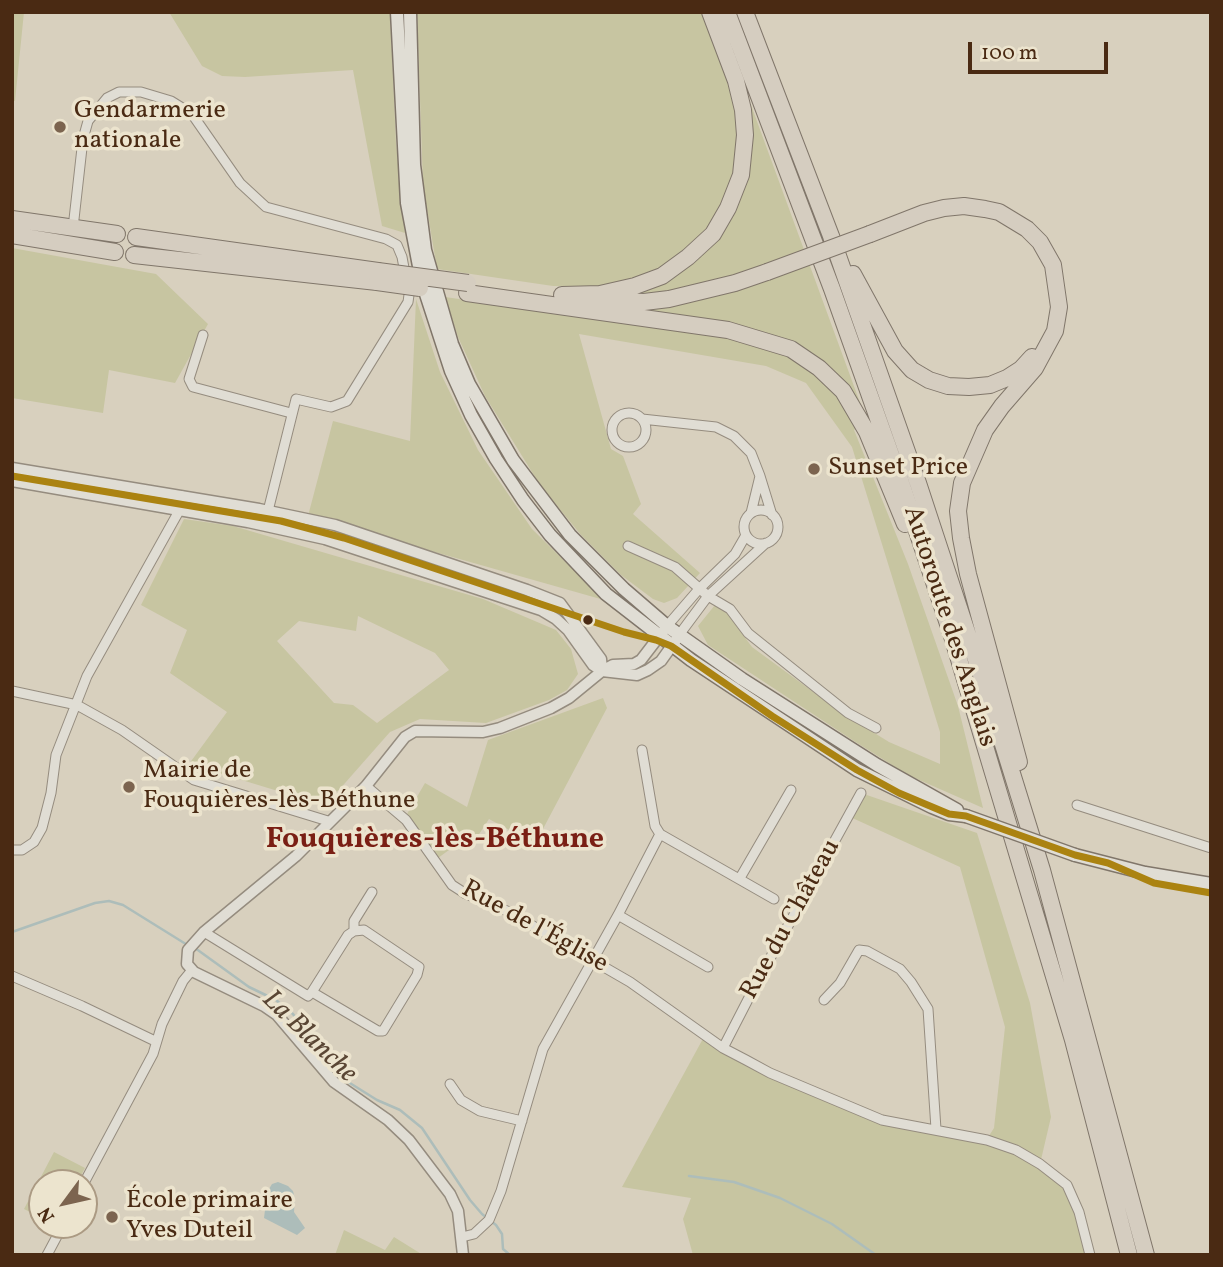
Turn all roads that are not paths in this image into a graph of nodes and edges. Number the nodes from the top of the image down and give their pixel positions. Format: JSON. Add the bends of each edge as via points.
{"nodes":[{"id":1,"x":397,"y":12,"type":"edge"},
{"id":2,"x":410,"y":12,"type":"edge"},
{"id":3,"x":710,"y":12,"type":"edge"},
{"id":4,"x":727,"y":12,"type":"edge"},
{"id":5,"x":745,"y":12,"type":"edge"},
{"id":6,"x":12,"y":219,"type":"edge"},
{"id":7,"x":73,"y":228,"type":"junction"},
{"id":8,"x":117,"y":234,"type":"dead end"},
{"id":9,"x":12,"y":235,"type":"edge"},
{"id":10,"x":831,"y":236,"type":"junction"},
{"id":11,"x":136,"y":237,"type":"dead end"},
{"id":12,"x":871,"y":237,"type":"junction"},
{"id":13,"x":115,"y":252,"type":"dead end"},
{"id":14,"x":134,"y":255,"type":"dead end"},
{"id":15,"x":378,"y":277,"type":"junction"},
{"id":16,"x":564,"y":301,"type":"junction"},
{"id":17,"x":203,"y":335,"type":"dead end"},
{"id":18,"x":291,"y":413,"type":"junction"},
{"id":19,"x":642,"y":419,"type":"dead end"},
{"id":20,"x":12,"y":468,"type":"edge"},
{"id":21,"x":760,"y":476,"type":"junction"},
{"id":22,"x":12,"y":481,"type":"edge"},
{"id":23,"x":182,"y":496,"type":"junction"},
{"id":24,"x":179,"y":511,"type":"junction"},
{"id":25,"x":268,"y":511,"type":"junction"},
{"id":26,"x":751,"y":513,"type":"junction"},
{"id":27,"x":772,"y":515,"type":"junction"},
{"id":28,"x":746,"y":536,"type":"junction"},
{"id":29,"x":766,"y":543,"type":"junction"},
{"id":30,"x":628,"y":546,"type":"dead end"},
{"id":31,"x":699,"y":589,"type":"junction"},
{"id":32,"x":708,"y":596,"type":"junction"},
{"id":33,"x":663,"y":631,"type":"junction"},
{"id":34,"x":952,"y":636,"type":"junction"},
{"id":35,"x":675,"y":641,"type":"junction"},
{"id":36,"x":602,"y":671,"type":"junction"},
{"id":37,"x":12,"y":691,"type":"edge"},
{"id":38,"x":78,"y":705,"type":"junction"},
{"id":39,"x":876,"y":728,"type":"dead end"},
{"id":40,"x":642,"y":750,"type":"dead end"},
{"id":41,"x":366,"y":786,"type":"junction"},
{"id":42,"x":791,"y":790,"type":"dead end"},
{"id":43,"x":861,"y":793,"type":"dead end"},
{"id":44,"x":1077,"y":806,"type":"dead end"},
{"id":45,"x":328,"y":821,"type":"junction"},
{"id":46,"x":660,"y":834,"type":"junction"},
{"id":47,"x":1211,"y":848,"type":"edge"},
{"id":48,"x":12,"y":850,"type":"edge"},
{"id":49,"x":1042,"y":870,"type":"junction"},
{"id":50,"x":740,"y":878,"type":"junction"},
{"id":51,"x":1211,"y":884,"type":"edge"},
{"id":52,"x":372,"y":892,"type":"dead end"},
{"id":53,"x":775,"y":899,"type":"dead end"},
{"id":54,"x":618,"y":915,"type":"junction"},
{"id":55,"x":354,"y":931,"type":"junction"},
{"id":56,"x":204,"y":932,"type":"junction"},
{"id":57,"x":592,"y":960,"type":"junction"},
{"id":58,"x":708,"y":967,"type":"dead end"},
{"id":59,"x":191,"y":970,"type":"junction"},
{"id":60,"x":12,"y":976,"type":"edge"},
{"id":61,"x":312,"y":992,"type":"junction"},
{"id":62,"x":824,"y":999,"type":"dead end"},
{"id":63,"x":155,"y":1041,"type":"junction"},
{"id":64,"x":723,"y":1048,"type":"junction"},
{"id":65,"x":450,"y":1084,"type":"dead end"},
{"id":66,"x":522,"y":1121,"type":"junction"},
{"id":67,"x":936,"y":1129,"type":"junction"},
{"id":68,"x":91,"y":1169,"type":"edge"},
{"id":69,"x":462,"y":1237,"type":"junction"},
{"id":70,"x":56,"y":1239,"type":"edge"},
{"id":71,"x":47,"y":1255,"type":"edge"},
{"id":72,"x":463,"y":1255,"type":"edge"},
{"id":73,"x":1090,"y":1255,"type":"edge"},
{"id":74,"x":1129,"y":1255,"type":"edge"},
{"id":75,"x":1146,"y":1255,"type":"edge"}],
"edges":[{"from":1,"to":33,"type":"main road","via":[[407,203],[422,282],[451,371],[496,459],[543,526],[607,594]]},
{"from":2,"to":33,"type":"main road","via":[[419,214],[452,344],[490,424],[544,503]]},
{"from":3,"to":16,"type":"highway","via":[[743,110],[741,175],[729,208],[713,234],[662,276]]},
{"from":4,"to":34,"type":"highway","name":"Autoroute des Anglais","via":[[832,289]]},
{"from":5,"to":10,"type":"highway","name":"Autoroute des Anglais"},
{"from":6,"to":7,"type":"highway"},
{"from":7,"to":8,"type":"highway"},
{"from":7,"to":18,"type":"street","via":[[85,129],[107,98],[119,92],[141,92],[181,106],[199,121],[240,183],[266,207],[386,239],[397,246],[409,295],[347,401],[331,407],[296,399]]},
{"from":9,"to":13,"type":"highway"},
{"from":10,"to":12,"type":"highway","via":[[895,351],[912,370],[948,386],[989,385],[1007,379],[1033,356],[1046,331],[1051,290],[1045,267],[1021,234],[996,220],[963,216]]},
{"from":10,"to":49,"type":"highway","name":"Autoroute des Anglais","via":[[922,495]]},
{"from":11,"to":15,"type":"highway"},
{"from":12,"to":16,"type":"highway","via":[[706,298],[645,307]]},
{"from":12,"to":49,"type":"highway","via":[[944,208],[985,209],[1027,229],[1053,265],[1059,307],[1055,331],[1035,368],[985,430],[962,483],[958,510],[968,574],[1030,800]]},
{"from":14,"to":15,"type":"highway"},
{"from":15,"to":16,"type":"highway","bridge":true},
{"from":16,"to":34,"type":"highway","via":[[728,330],[791,349],[819,368],[843,391],[867,432]]},
{"from":17,"to":18,"type":"street","via":[[189,379],[193,387]]},
{"from":18,"to":25,"type":"street"},
{"from":19,"to":21,"type":"street","via":[[716,427],[734,436],[751,453]]},
{"from":20,"to":23,"type":"street"},
{"from":21,"to":26,"type":"street"},
{"from":21,"to":27,"type":"street"},
{"from":22,"to":24,"type":"street"},
{"from":23,"to":24,"type":"street"},
{"from":23,"to":25,"type":"street"},
{"from":24,"to":36,"type":"street","via":[[325,539],[522,603],[556,619]]},
{"from":24,"to":38,"type":"street","via":[[87,676]]},
{"from":25,"to":36,"type":"street","via":[[335,525],[560,603],[601,659]]},
{"from":26,"to":27,"type":"street","via":[[762,510]]},
{"from":26,"to":28,"type":"street","via":[[745,521]]},
{"from":27,"to":29,"type":"street","via":[[778,528]]},
{"from":28,"to":29,"type":"street","via":[[755,543]]},
{"from":28,"to":31,"type":"street","via":[[735,554]]},
{"from":29,"to":32,"type":"street"},
{"from":30,"to":31,"type":"street","via":[[675,567]]},
{"from":31,"to":32,"type":"street"},
{"from":31,"to":33,"type":"street"},
{"from":32,"to":35,"type":"street"},
{"from":32,"to":39,"type":"street","via":[[730,609],[748,633],[848,713]]},
{"from":33,"to":35,"type":"main road"},
{"from":33,"to":36,"type":"street","via":[[641,660]]},
{"from":34,"to":74,"type":"highway","name":"Autoroute des Anglais","via":[[1066,1016]]},
{"from":35,"to":36,"type":"street","via":[[655,665],[637,675]]},
{"from":35,"to":51,"type":"main road","bridge":true,"via":[[966,816],[1075,855]]},
{"from":36,"to":41,"type":"street","via":[[563,701],[500,728],[415,731]]},
{"from":37,"to":38,"type":"street"},
{"from":38,"to":45,"type":"street","via":[[194,780]]},
{"from":38,"to":48,"type":"street","via":[[56,755],[42,828],[34,842]]},
{"from":40,"to":46,"type":"street"},
{"from":41,"to":45,"type":"street"},
{"from":41,"to":57,"type":"street","name":"Rue de l'Église","via":[[406,820],[452,885]]},
{"from":42,"to":50,"type":"street"},
{"from":43,"to":64,"type":"street","name":"Rue du Château"},
{"from":44,"to":47,"type":"street"},
{"from":45,"to":56,"type":"street","via":[[296,856]]},
{"from":46,"to":50,"type":"street"},
{"from":46,"to":54,"type":"street"},
{"from":49,"to":75,"type":"highway","name":"Autoroute des Anglais"},
{"from":50,"to":53,"type":"street"},
{"from":52,"to":55,"type":"street","via":[[354,921]]},
{"from":54,"to":57,"type":"street"},
{"from":54,"to":58,"type":"street"},
{"from":55,"to":61,"type":"street"},
{"from":55,"to":61,"type":"street","via":[[364,930],[419,967],[383,1031]]},
{"from":56,"to":59,"type":"street","via":[[190,946],[187,964]]},
{"from":56,"to":61,"type":"street","via":[[307,996]]},
{"from":57,"to":64,"type":"street","name":"Rue de l'Église"},
{"from":57,"to":66,"type":"street","via":[[543,1049]]},
{"from":59,"to":63,"type":"street"},
{"from":59,"to":69,"type":"street","via":[[277,1015],[334,1082],[409,1140],[450,1194]]},
{"from":60,"to":63,"type":"street"},
{"from":62,"to":67,"type":"street","via":[[841,983],[859,950],[900,969],[928,1009]]},
{"from":63,"to":68,"type":"street","via":[[153,1054]]},
{"from":64,"to":67,"type":"street","name":"Rue de l'Église","via":[[882,1120]]},
{"from":65,"to":66,"type":"street","via":[[461,1100],[480,1111]]},
{"from":66,"to":69,"type":"street","via":[[489,1219],[474,1234]]},
{"from":67,"to":73,"type":"street","name":"Rue de l'Église","via":[[1016,1150],[1067,1185]]},
{"from":69,"to":72,"type":"street"},
{"from":70,"to":71,"type":"street"}]}
